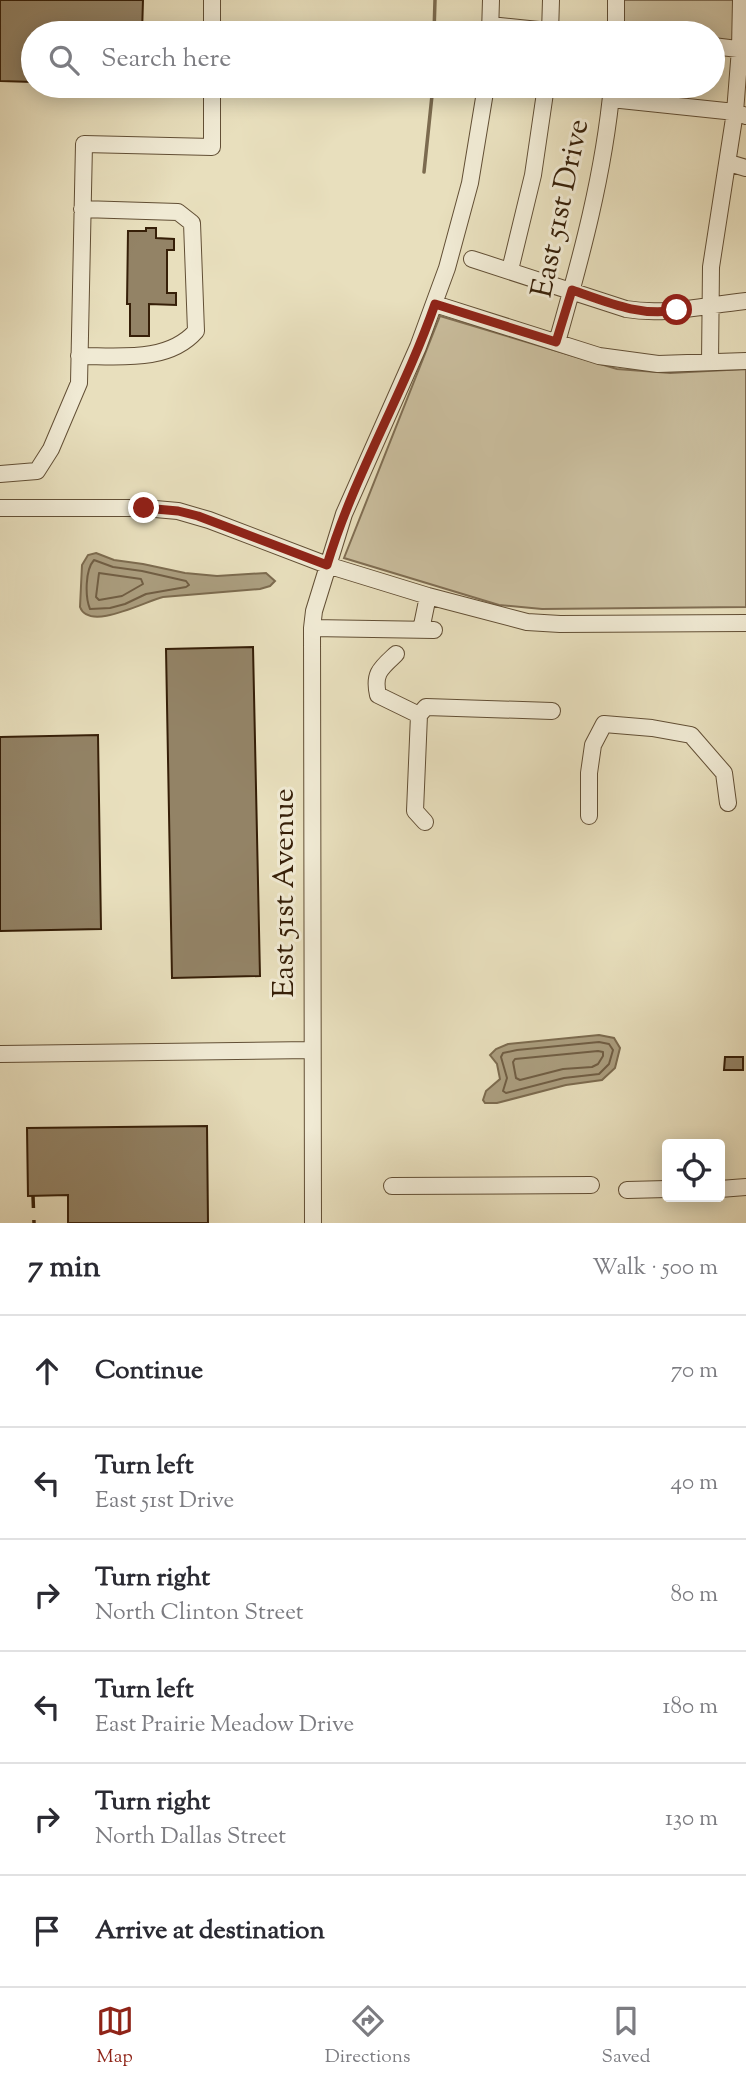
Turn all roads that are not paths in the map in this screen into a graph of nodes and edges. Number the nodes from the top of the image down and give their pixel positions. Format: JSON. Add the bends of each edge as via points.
{"nodes":[{"id":1,"x":212,"y":0,"type":"edge"},
{"id":2,"x":491,"y":0,"type":"edge"},
{"id":3,"x":551,"y":0,"type":"edge"},
{"id":4,"x":616,"y":0,"type":"edge"},
{"id":5,"x":741,"y":0,"type":"edge"},
{"id":6,"x":212,"y":21,"type":"edge"},
{"id":7,"x":490,"y":21,"type":"edge"},
{"id":8,"x":550,"y":21,"type":"edge"},
{"id":9,"x":616,"y":21,"type":"edge"},
{"id":10,"x":725,"y":47,"type":"edge"},
{"id":11,"x":743,"y":49,"type":"edge"},
{"id":12,"x":212,"y":98,"type":"edge"},
{"id":13,"x":484,"y":98,"type":"edge"},
{"id":14,"x":544,"y":98,"type":"edge"},
{"id":15,"x":610,"y":98,"type":"edge"},
{"id":16,"x":646,"y":98,"type":"edge"},
{"id":17,"x":740,"y":114,"type":"edge"},
{"id":18,"x":729,"y":163,"type":"junction"},
{"id":19,"x":746,"y":168,"type":"edge"},
{"id":20,"x":82,"y":209,"type":"junction"},
{"id":21,"x":472,"y":259,"type":"dead end"},
{"id":22,"x":510,"y":270,"type":"junction"},
{"id":23,"x":572,"y":290,"type":"junction"},
{"id":24,"x":746,"y":301,"type":"edge"},
{"id":25,"x":435,"y":304,"type":"junction"},
{"id":26,"x":709,"y":305,"type":"junction"},
{"id":27,"x":556,"y":342,"type":"junction"},
{"id":28,"x":79,"y":356,"type":"junction"},
{"id":29,"x":746,"y":360,"type":"edge"},
{"id":30,"x":710,"y":362,"type":"junction"},
{"id":31,"x":0,"y":474,"type":"edge"},
{"id":32,"x":0,"y":508,"type":"edge"},
{"id":33,"x":327,"y":565,"type":"junction"},
{"id":34,"x":428,"y":596,"type":"junction"},
{"id":35,"x":746,"y":623,"type":"edge"},
{"id":36,"x":312,"y":628,"type":"junction"},
{"id":37,"x":396,"y":654,"type":"dead end"},
{"id":38,"x":552,"y":711,"type":"dead end"},
{"id":39,"x":419,"y":715,"type":"junction"},
{"id":40,"x":728,"y":803,"type":"dead end"},
{"id":41,"x":589,"y":816,"type":"dead end"},
{"id":42,"x":425,"y":822,"type":"dead end"},
{"id":43,"x":311,"y":1050,"type":"junction"},
{"id":44,"x":0,"y":1054,"type":"edge"},
{"id":45,"x":591,"y":1185,"type":"dead end"},
{"id":46,"x":391,"y":1186,"type":"dead end"},
{"id":47,"x":746,"y":1187,"type":"edge"},
{"id":48,"x":662,"y":1189,"type":"edge"},
{"id":49,"x":725,"y":1189,"type":"edge"},
{"id":50,"x":627,"y":1190,"type":"dead end"},
{"id":51,"x":313,"y":1223,"type":"edge"}],
"edges":[{"from":1,"to":6,"type":"street"},
{"from":2,"to":7,"type":"street"},
{"from":3,"to":8,"type":"street"},
{"from":4,"to":9,"type":"street"},
{"from":5,"to":11,"type":"street"},
{"from":10,"to":11,"type":"street"},
{"from":11,"to":17,"type":"street"},
{"from":12,"to":20,"type":"street","via":[[212,147],[84,144]]},
{"from":13,"to":25,"type":"street","name":"East 51st Avenue","via":[[466,202]]},
{"from":14,"to":22,"type":"street","via":[[533,176]]},
{"from":15,"to":23,"type":"street","name":"East 51st Drive","via":[[592,212]]},
{"from":16,"to":17,"type":"street"},
{"from":17,"to":18,"type":"street"},
{"from":18,"to":19,"type":"street"},
{"from":18,"to":26,"type":"street"},
{"from":20,"to":28,"type":"street"},
{"from":20,"to":28,"type":"street","via":[[178,212],[192,223],[196,331],[186,343],[153,355]]},
{"from":21,"to":22,"type":"street"},
{"from":22,"to":23,"type":"street"},
{"from":23,"to":26,"type":"street","via":[[642,312]]},
{"from":23,"to":27,"type":"street","name":"East 51st Drive"},
{"from":24,"to":26,"type":"street"},
{"from":25,"to":27,"type":"street"},
{"from":25,"to":33,"type":"street","name":"East 51st Avenue","via":[[348,503]]},
{"from":26,"to":30,"type":"street"},
{"from":27,"to":30,"type":"street","via":[[599,356],[658,364]]},
{"from":28,"to":31,"type":"street","via":[[79,383],[37,471]]},
{"from":29,"to":30,"type":"street"},
{"from":32,"to":33,"type":"street","via":[[178,511]]},
{"from":33,"to":34,"type":"street"},
{"from":33,"to":36,"type":"street","name":"East 51st Avenue"},
{"from":34,"to":35,"type":"street","via":[[538,623]]},
{"from":34,"to":36,"type":"street","via":[[428,630]]},
{"from":36,"to":43,"type":"street","name":"East 51st Avenue"},
{"from":37,"to":39,"type":"street","via":[[379,670],[378,695]]},
{"from":38,"to":39,"type":"street","via":[[426,707]]},
{"from":39,"to":42,"type":"street","via":[[415,811]]},
{"from":40,"to":41,"type":"street","via":[[724,773],[691,735],[604,724],[593,745]]},
{"from":43,"to":44,"type":"street"},
{"from":43,"to":51,"type":"street","name":"East 51st Avenue"},
{"from":45,"to":46,"type":"street"},
{"from":47,"to":49,"type":"street"},
{"from":48,"to":50,"type":"street"}]}
